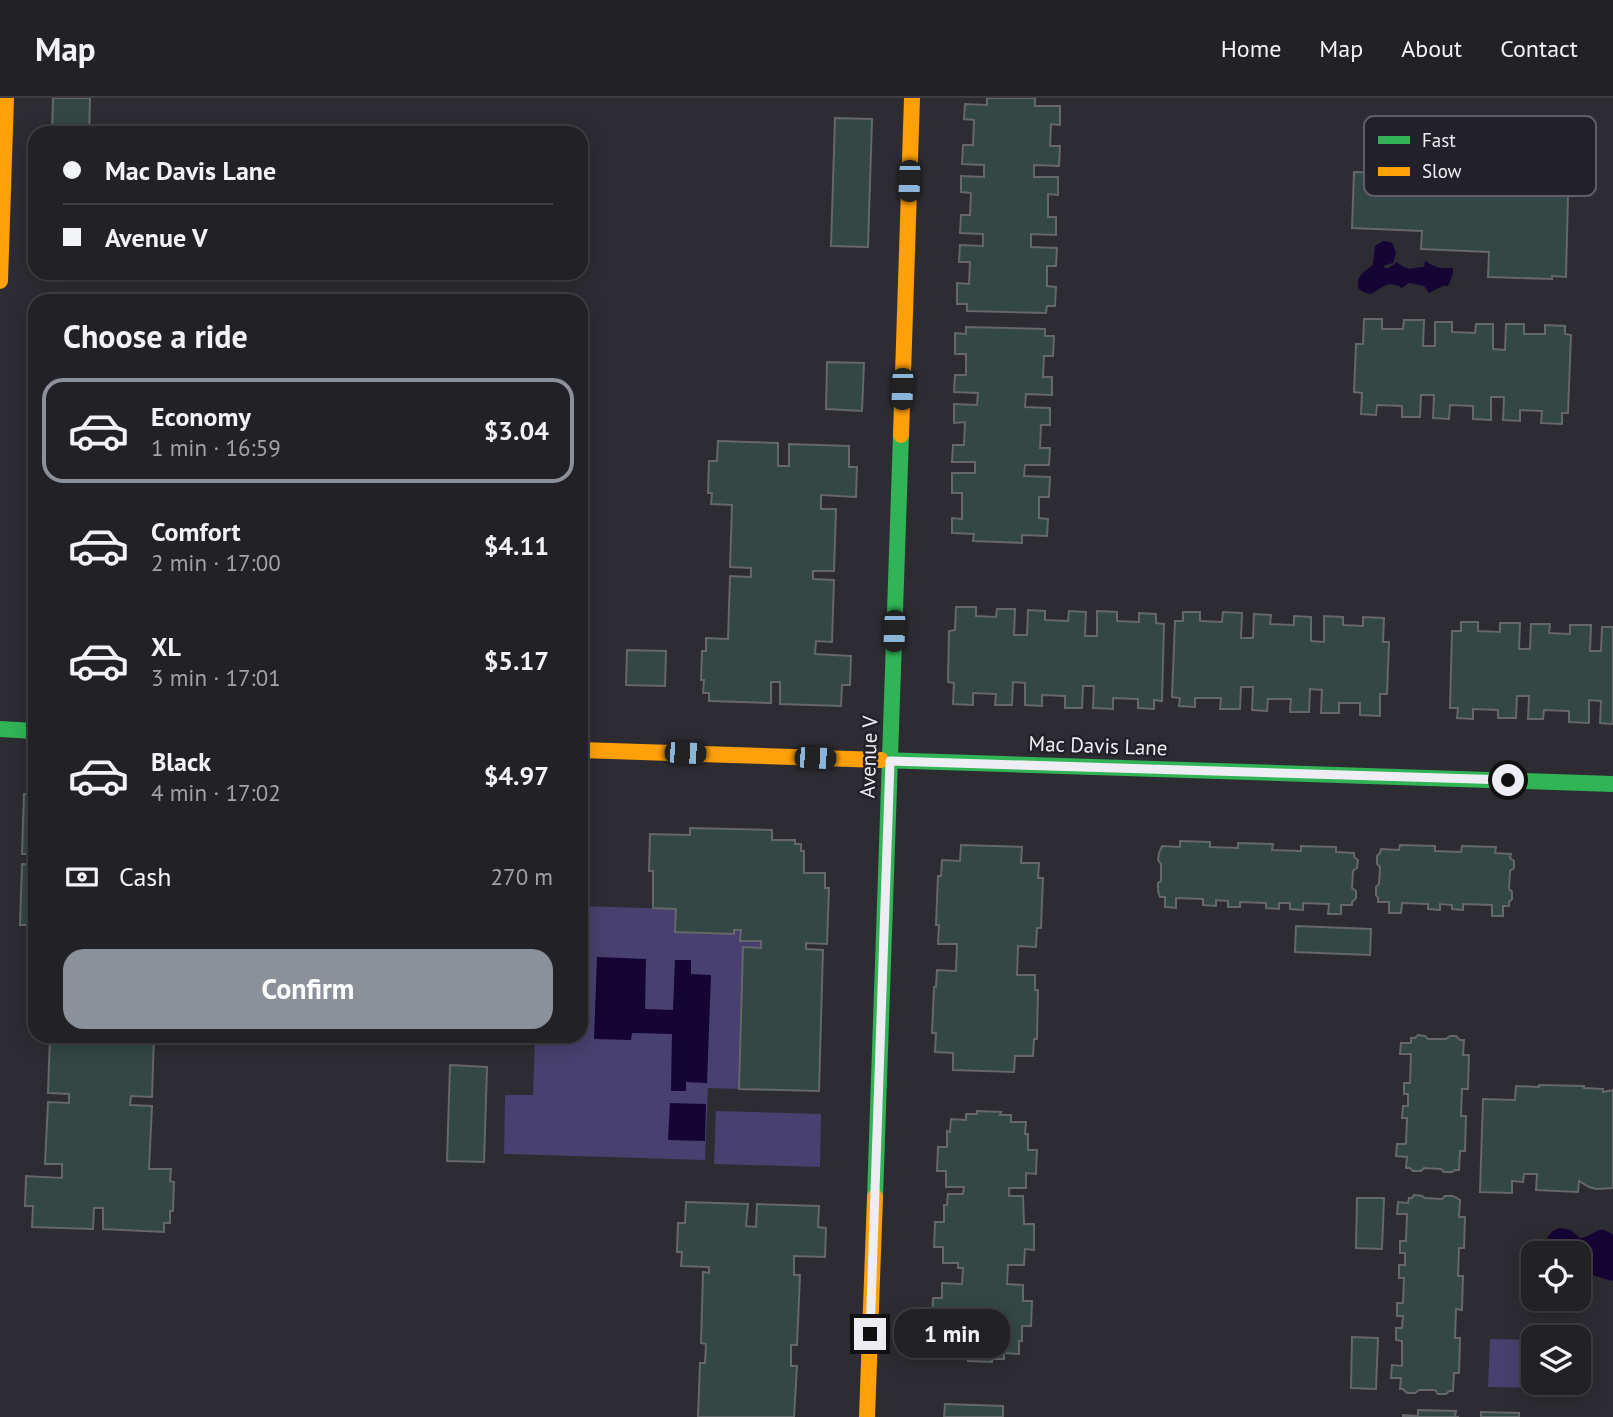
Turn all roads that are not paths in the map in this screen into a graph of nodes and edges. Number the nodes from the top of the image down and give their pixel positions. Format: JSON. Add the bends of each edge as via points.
{"nodes":[{"id":1,"x":6,"y":98,"type":"edge"},
{"id":2,"x":912,"y":98,"type":"edge"},
{"id":3,"x":0,"y":281,"type":"edge"},
{"id":4,"x":0,"y":729,"type":"edge"},
{"id":5,"x":28,"y":731,"type":"edge"},
{"id":6,"x":588,"y":750,"type":"edge"},
{"id":7,"x":890,"y":761,"type":"junction"},
{"id":8,"x":1613,"y":784,"type":"edge"},
{"id":9,"x":867,"y":1417,"type":"edge"}],
"edges":[{"from":1,"to":3,"type":"street"},
{"from":2,"to":7,"type":"street","name":"Avenue V"},
{"from":4,"to":5,"type":"street"},
{"from":6,"to":7,"type":"street","name":"Mac Davis Lane"},
{"from":7,"to":8,"type":"street","name":"Mac Davis Lane"},
{"from":7,"to":9,"type":"street","name":"Avenue V"}]}
